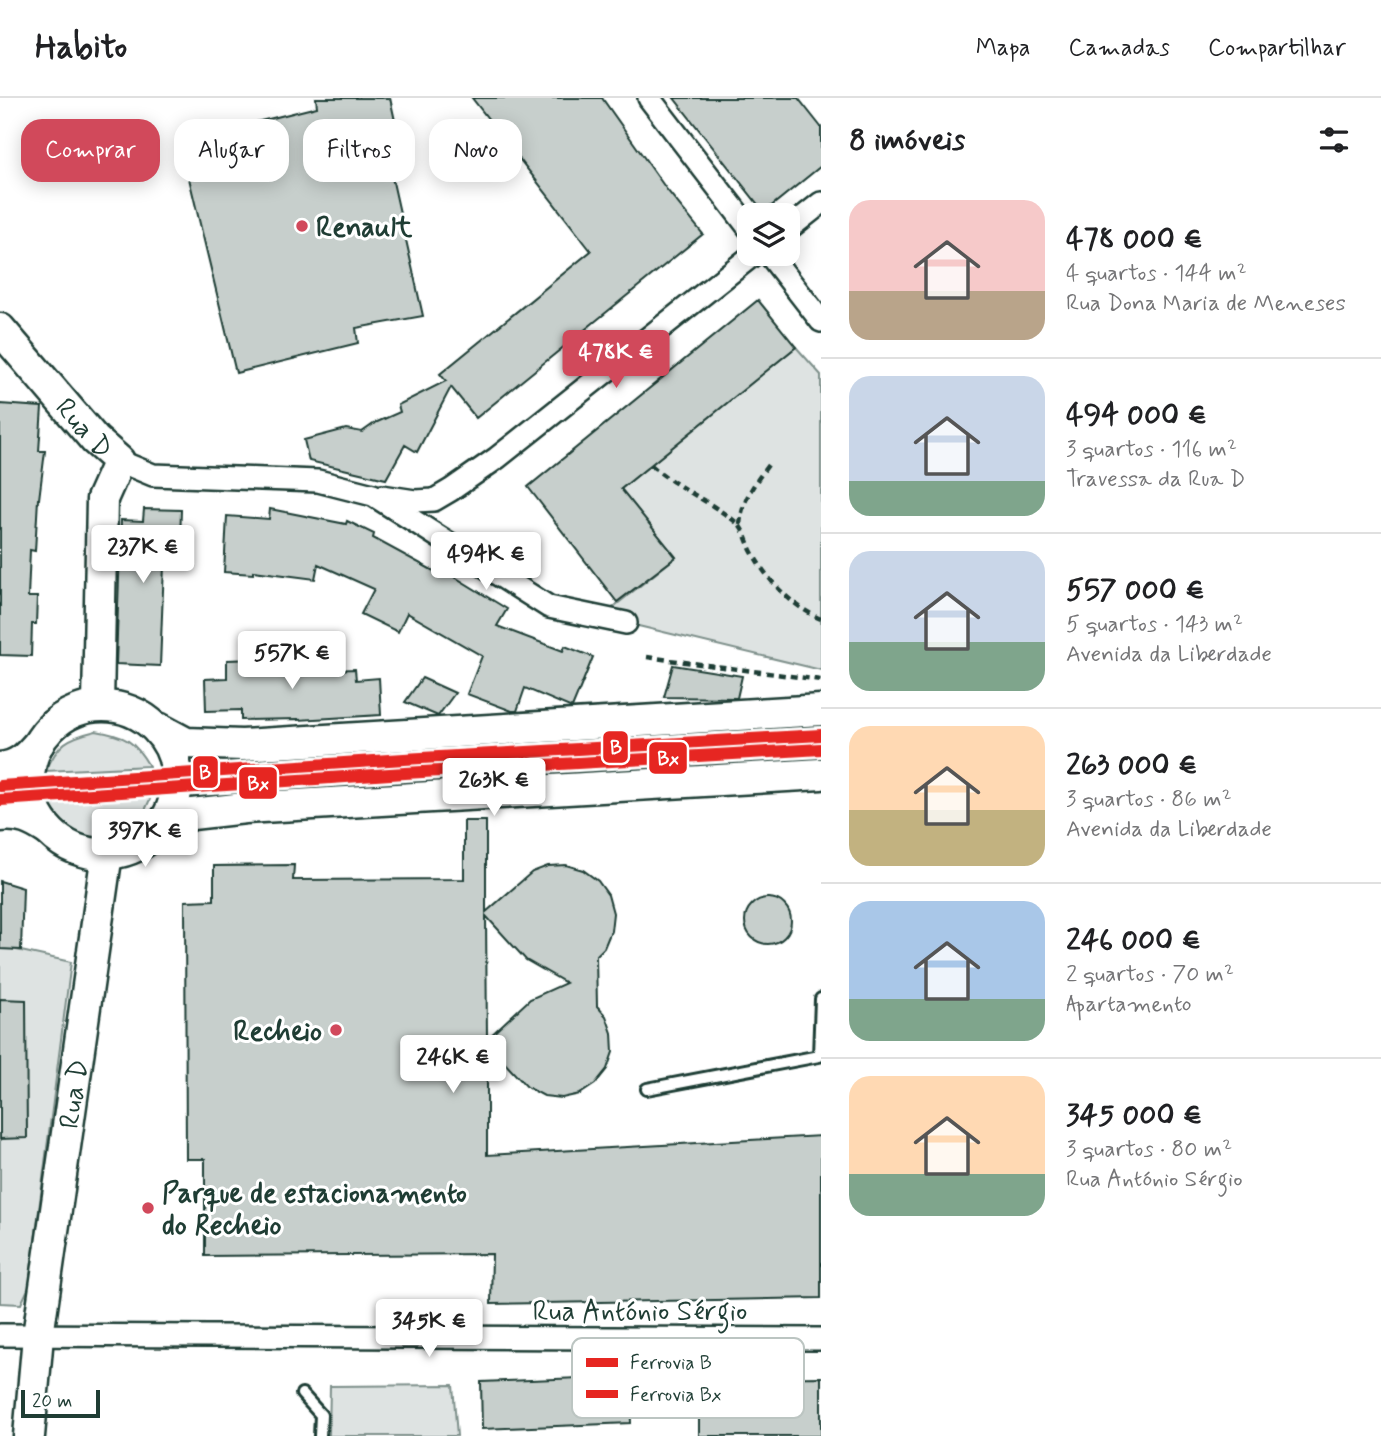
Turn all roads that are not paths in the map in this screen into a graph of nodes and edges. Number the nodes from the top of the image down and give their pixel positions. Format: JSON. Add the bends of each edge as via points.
{"nodes":[{"id":1,"x":649,"y":98,"type":"edge"},
{"id":2,"x":821,"y":203,"type":"edge"},
{"id":3,"x":737,"y":212,"type":"edge"},
{"id":4,"x":800,"y":220,"type":"edge"},
{"id":5,"x":739,"y":266,"type":"edge"},
{"id":6,"x":778,"y":266,"type":"edge"},
{"id":7,"x":821,"y":321,"type":"edge"},
{"id":8,"x":0,"y":328,"type":"edge"},
{"id":9,"x":119,"y":461,"type":"junction"},
{"id":10,"x":373,"y":495,"type":"junction"},
{"id":11,"x":626,"y":623,"type":"dead end"},
{"id":12,"x":98,"y":705,"type":"junction"},
{"id":13,"x":821,"y":710,"type":"edge"},
{"id":14,"x":158,"y":728,"type":"junction"},
{"id":15,"x":39,"y":742,"type":"junction"},
{"id":16,"x":0,"y":768,"type":"edge"},
{"id":17,"x":821,"y":774,"type":"edge"},
{"id":18,"x":0,"y":816,"type":"edge"},
{"id":19,"x":48,"y":830,"type":"junction"},
{"id":20,"x":158,"y":830,"type":"junction"},
{"id":21,"x":107,"y":853,"type":"junction"},
{"id":22,"x":821,"y":999,"type":"edge"},
{"id":23,"x":820,"y":1057,"type":"edge"},
{"id":24,"x":647,"y":1089,"type":"dead end"},
{"id":25,"x":0,"y":1335,"type":"edge"},
{"id":26,"x":38,"y":1336,"type":"junction"},
{"id":27,"x":572,"y":1338,"type":"edge"},
{"id":28,"x":302,"y":1394,"type":"dead end"},
{"id":29,"x":29,"y":1436,"type":"edge"},
{"id":30,"x":320,"y":1436,"type":"edge"}],
"edges":[{"from":1,"to":3,"type":"street"},
{"from":2,"to":4,"type":"street"},
{"from":5,"to":10,"type":"street","via":[[451,491],[434,500],[415,501]]},
{"from":6,"to":7,"type":"street"},
{"from":8,"to":9,"type":"street","name":"Rua D","via":[[95,440]]},
{"from":9,"to":10,"type":"street","via":[[153,475],[318,481]]},
{"from":9,"to":12,"type":"street","name":"Rua D","via":[[102,499]]},
{"from":10,"to":11,"type":"street","via":[[549,607]]},
{"from":12,"to":14,"type":"street","via":[[122,708]]},
{"from":12,"to":15,"type":"street","via":[[54,723]]},
{"from":13,"to":14,"type":"street","via":[[242,745],[186,743]]},
{"from":14,"to":20,"type":"street","via":[[170,748],[177,782],[168,815]]},
{"from":15,"to":16,"type":"street","via":[[27,758]]},
{"from":15,"to":19,"type":"street","via":[[32,757],[29,788]]},
{"from":17,"to":20,"type":"street","via":[[245,808],[192,814]]},
{"from":18,"to":19,"type":"street","via":[[29,818]]},
{"from":19,"to":21,"type":"street","via":[[65,844]]},
{"from":20,"to":21,"type":"street","via":[[126,850]]},
{"from":21,"to":26,"type":"street","name":"Rua D"},
{"from":22,"to":23,"type":"lane"},
{"from":23,"to":24,"type":"lane"},
{"from":25,"to":26,"type":"street","name":"Rua António Sérgio"},
{"from":26,"to":27,"type":"street","name":"Rua António Sérgio"},
{"from":26,"to":29,"type":"street","name":"Rua D"},
{"from":28,"to":30,"type":"lane","via":[[321,1415]]}]}
